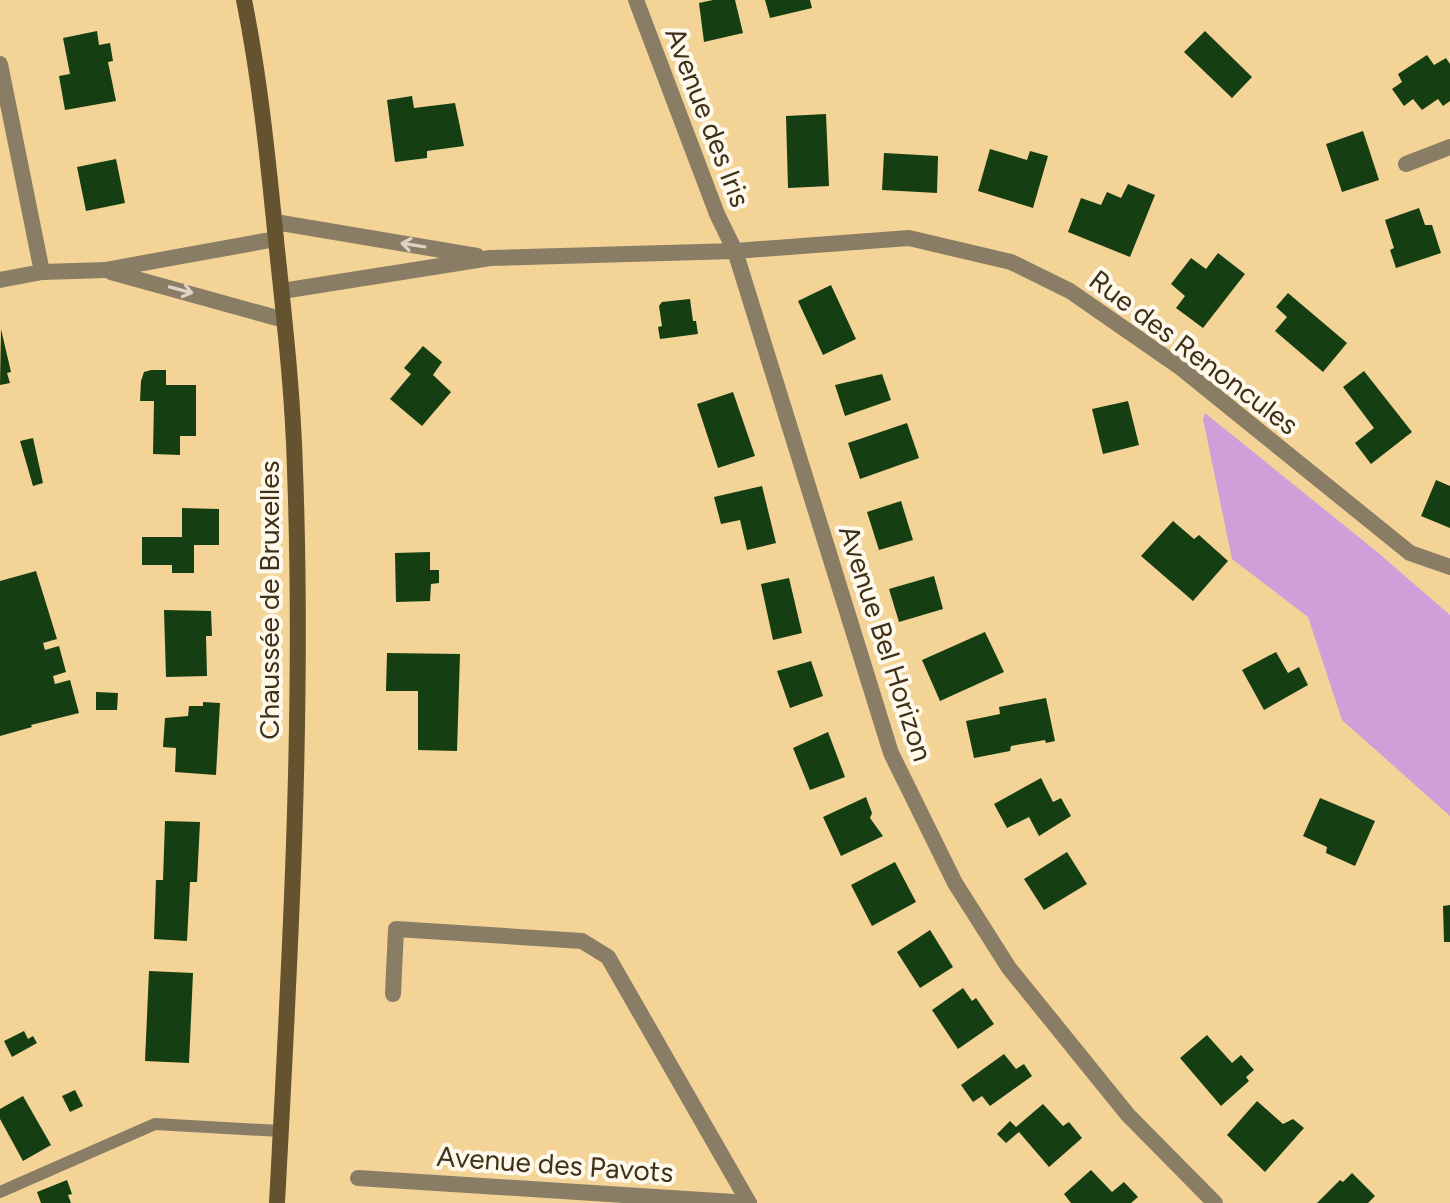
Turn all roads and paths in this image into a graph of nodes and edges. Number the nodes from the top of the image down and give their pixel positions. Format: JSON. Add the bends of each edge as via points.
{"nodes":[{"id":1,"x":244,"y":0,"type":"edge"},
{"id":2,"x":636,"y":0,"type":"edge"},
{"id":3,"x":0,"y":64,"type":"edge"},
{"id":4,"x":1450,"y":147,"type":"edge"},
{"id":5,"x":1406,"y":164,"type":"dead end"},
{"id":6,"x":276,"y":231,"type":"junction"},
{"id":7,"x":735,"y":251,"type":"junction"},
{"id":8,"x":490,"y":258,"type":"junction"},
{"id":9,"x":105,"y":270,"type":"junction"},
{"id":10,"x":42,"y":272,"type":"junction"},
{"id":11,"x":0,"y":280,"type":"edge"},
{"id":12,"x":282,"y":291,"type":"junction"},
{"id":13,"x":284,"y":320,"type":"junction"},
{"id":14,"x":1450,"y":567,"type":"edge"},
{"id":15,"x":393,"y":994,"type":"dead end"},
{"id":16,"x":280,"y":1131,"type":"junction"},
{"id":17,"x":358,"y":1178,"type":"dead end"},
{"id":18,"x":0,"y":1192,"type":"edge"},
{"id":19,"x":648,"y":1200,"type":"edge"},
{"id":20,"x":277,"y":1203,"type":"edge"},
{"id":21,"x":749,"y":1203,"type":"edge"},
{"id":22,"x":1215,"y":1203,"type":"edge"}],
"edges":[{"from":1,"to":6,"type":"main road","name":"Chaussée de Bruxelles"},
{"from":2,"to":7,"type":"street","name":"Avenue des Iris"},
{"from":3,"to":10,"type":"street"},
{"from":4,"to":5,"type":"street"},
{"from":8,"to":6,"type":"street","one_way":true},
{"from":6,"to":9,"type":"street"},
{"from":6,"to":12,"type":"main road","name":"Chaussée de Bruxelles"},
{"from":7,"to":8,"type":"street"},
{"from":7,"to":14,"type":"street","name":"Rue des Renoncules","via":[[909,238],[1011,262],[1070,291],[1181,368],[1410,553]]},
{"from":7,"to":22,"type":"street","name":"Avenue Bel Horizon","via":[[891,753],[955,883],[1009,968],[1128,1115]]},
{"from":8,"to":12,"type":"street"},
{"from":9,"to":10,"type":"street"},
{"from":9,"to":13,"type":"street","one_way":true},
{"from":10,"to":11,"type":"street"},
{"from":12,"to":13,"type":"main road","name":"Chaussée de Bruxelles"},
{"from":13,"to":16,"type":"main road","name":"Chaussée de Bruxelles","via":[[298,614]]},
{"from":15,"to":21,"type":"street","via":[[396,929],[582,941],[608,957]]},
{"from":16,"to":18,"type":"lane","via":[[155,1124]]},
{"from":16,"to":20,"type":"main road","name":"Chaussée de Bruxelles"},
{"from":17,"to":19,"type":"street","name":"Avenue des Pavots"},
{"from":19,"to":21,"type":"street","name":"Avenue des Pavots"}]}
